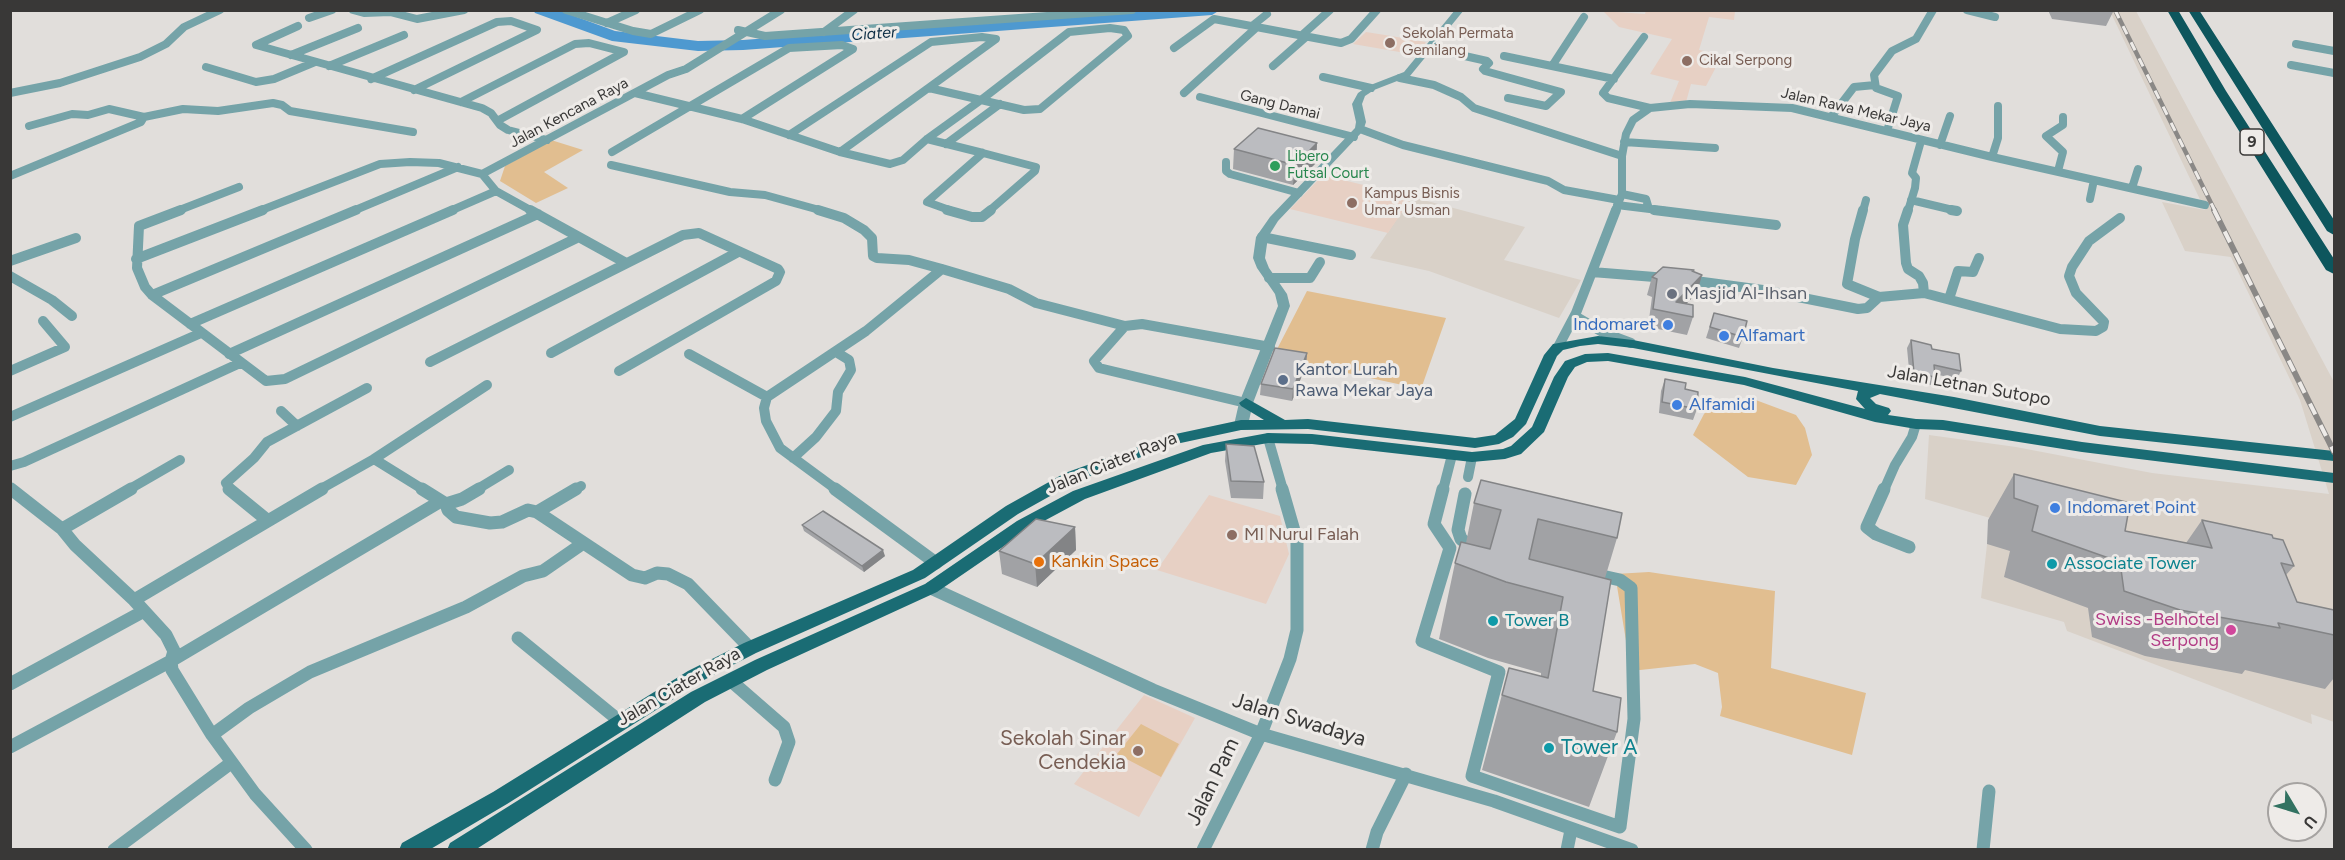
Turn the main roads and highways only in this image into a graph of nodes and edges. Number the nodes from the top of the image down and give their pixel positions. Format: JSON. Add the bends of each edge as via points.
{"nodes":[{"id":1,"x":2172,"y":10,"type":"edge"},
{"id":2,"x":2193,"y":10,"type":"edge"},
{"id":3,"x":2334,"y":231,"type":"edge"},
{"id":4,"x":2334,"y":270,"type":"edge"},
{"id":5,"x":1558,"y":347,"type":"joint"},
{"id":6,"x":1882,"y":390,"type":"junction"},
{"id":7,"x":1246,"y":403,"type":"road end"},
{"id":8,"x":1282,"y":424,"type":"junction"},
{"id":9,"x":1943,"y":425,"type":"junction"},
{"id":10,"x":2334,"y":456,"type":"edge"},
{"id":11,"x":2334,"y":478,"type":"edge"},
{"id":12,"x":898,"y":595,"type":"junction"},
{"id":13,"x":409,"y":849,"type":"edge"},
{"id":14,"x":457,"y":849,"type":"edge"}],
"edges":[{"from":1,"to":4,"type":"highway","number":"9"},
{"from":2,"to":3,"type":"highway","number":"9"},
{"from":5,"to":6,"type":"main road","name":"Jalan Letnan Sutopo","via":[[1598,340],[1633,344]]},
{"from":5,"to":8,"type":"main road","name":"Jalan Ciater Raya","via":[[1542,372],[1521,421],[1498,439],[1475,443]]},
{"from":6,"to":9,"type":"main road","via":[[1868,391],[1863,399],[1877,410]]},
{"from":6,"to":10,"type":"main road","name":"Jalan Letnan Sutopo","via":[[2100,430]]},
{"from":7,"to":8,"type":"main road"},
{"from":8,"to":12,"type":"main road","name":"Jalan Ciater Raya","via":[[1241,425],[1202,432],[1071,477],[1012,510]]},
{"from":9,"to":11,"type":"main road","via":[[2082,447]]},
{"from":9,"to":12,"type":"main road","name":"Jalan Ciater Raya","via":[[1875,417],[1745,381],[1608,357],[1585,358],[1570,364],[1561,377],[1539,429],[1525,445],[1505,454],[1472,457],[1312,439],[1268,438],[1208,448],[1079,495],[1023,525],[931,588]]},
{"from":12,"to":13,"type":"main road","name":"Jalan Ciater Raya","via":[[750,648],[695,676]]},
{"from":12,"to":14,"type":"main road","name":"Jalan Ciater Raya","via":[[674,712]]}]}
